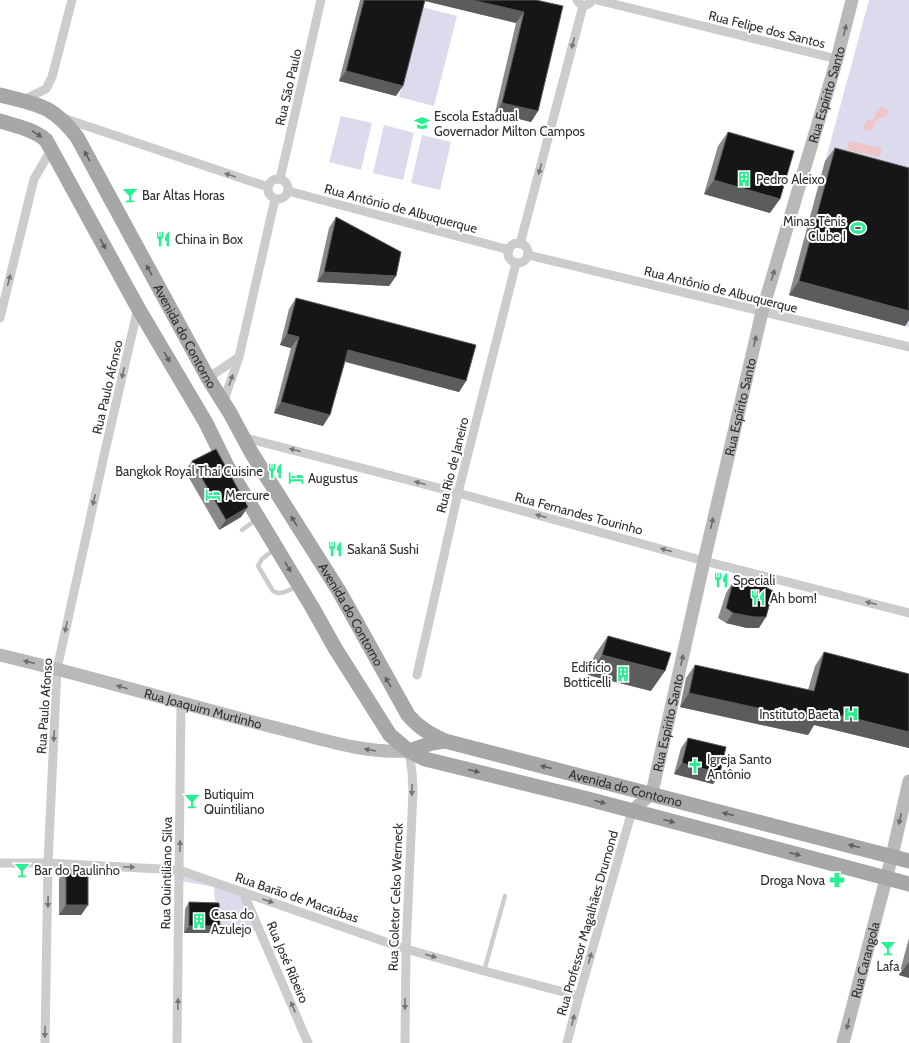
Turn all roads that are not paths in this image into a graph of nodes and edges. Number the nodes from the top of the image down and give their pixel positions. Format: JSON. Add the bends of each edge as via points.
{"nodes":[{"id":1,"x":72,"y":0,"type":"edge"},
{"id":2,"x":321,"y":0,"type":"edge"},
{"id":3,"x":592,"y":0,"type":"edge"},
{"id":4,"x":597,"y":0,"type":"edge"},
{"id":5,"x":852,"y":0,"type":"edge"},
{"id":6,"x":580,"y":3,"type":"edge"},
{"id":7,"x":837,"y":59,"type":"junction"},
{"id":8,"x":0,"y":95,"type":"edge"},
{"id":9,"x":23,"y":101,"type":"junction"},
{"id":10,"x":56,"y":115,"type":"junction"},
{"id":11,"x":0,"y":121,"type":"edge"},
{"id":12,"x":51,"y":150,"type":"junction"},
{"id":13,"x":280,"y":179,"type":"junction"},
{"id":14,"x":268,"y":187,"type":"junction"},
{"id":15,"x":288,"y":192,"type":"junction"},
{"id":16,"x":275,"y":199,"type":"junction"},
{"id":17,"x":520,"y":244,"type":"junction"},
{"id":18,"x":508,"y":250,"type":"junction"},
{"id":19,"x":528,"y":255,"type":"junction"},
{"id":20,"x":516,"y":263,"type":"junction"},
{"id":21,"x":138,"y":308,"type":"junction"},
{"id":22,"x":762,"y":312,"type":"junction"},
{"id":23,"x":0,"y":318,"type":"edge"},
{"id":24,"x":909,"y":347,"type":"edge"},
{"id":25,"x":239,"y":357,"type":"junction"},
{"id":26,"x":208,"y":378,"type":"junction"},
{"id":27,"x":223,"y":403,"type":"junction"},
{"id":28,"x":242,"y":437,"type":"junction"},
{"id":29,"x":458,"y":493,"type":"junction"},
{"id":30,"x":258,"y":518,"type":"junction"},
{"id":31,"x":242,"y":530,"type":"dead end"},
{"id":32,"x":276,"y":548,"type":"junction"},
{"id":33,"x":704,"y":560,"type":"junction"},
{"id":34,"x":299,"y":586,"type":"junction"},
{"id":35,"x":909,"y":613,"type":"edge"},
{"id":36,"x":0,"y":655,"type":"edge"},
{"id":37,"x":57,"y":669,"type":"junction"},
{"id":38,"x":417,"y":675,"type":"dead end"},
{"id":39,"x":182,"y":703,"type":"junction"},
{"id":40,"x":445,"y":741,"type":"junction"},
{"id":41,"x":409,"y":752,"type":"junction"},
{"id":42,"x":909,"y":781,"type":"edge"},
{"id":43,"x":652,"y":793,"type":"junction"},
{"id":44,"x":632,"y":811,"type":"junction"},
{"id":45,"x":892,"y":856,"type":"junction"},
{"id":46,"x":909,"y":861,"type":"edge"},
{"id":47,"x":0,"y":863,"type":"edge"},
{"id":48,"x":48,"y":863,"type":"junction"},
{"id":49,"x":179,"y":870,"type":"junction"},
{"id":50,"x":886,"y":877,"type":"junction"},
{"id":51,"x":909,"y":884,"type":"edge"},
{"id":52,"x":243,"y":892,"type":"junction"},
{"id":53,"x":505,"y":896,"type":"dead end"},
{"id":54,"x":406,"y":949,"type":"junction"},
{"id":55,"x":484,"y":971,"type":"junction"},
{"id":56,"x":579,"y":996,"type":"junction"},
{"id":57,"x":45,"y":1043,"type":"edge"},
{"id":58,"x":177,"y":1043,"type":"edge"},
{"id":59,"x":308,"y":1043,"type":"edge"},
{"id":60,"x":405,"y":1043,"type":"edge"},
{"id":61,"x":567,"y":1043,"type":"edge"},
{"id":62,"x":843,"y":1043,"type":"edge"}],
"edges":[{"from":1,"to":9,"type":"street","via":[[52,77],[46,89]]},
{"from":2,"to":13,"type":"street","name":"Rua São Paulo"},
{"from":3,"to":6,"type":"street","via":[[588,5]]},
{"from":4,"to":7,"type":"street","name":"Rua Felipe dos Santos"},
{"from":7,"to":5,"type":"street","name":"Rua Espírito Santo","one_way":true},
{"from":6,"to":17,"type":"street","one_way":true},
{"from":22,"to":7,"type":"street","name":"Rua Espírito Santo","one_way":true},
{"from":8,"to":9,"type":"main road","name":"Avenida do Contorno"},
{"from":9,"to":10,"type":"main road","name":"Avenida do Contorno"},
{"from":14,"to":10,"type":"street","one_way":true},
{"from":26,"to":10,"type":"main road","name":"Avenida do Contorno","one_way":true,"via":[[77,137]]},
{"from":11,"to":12,"type":"main road","name":"Avenida do Contorno","one_way":true,"via":[[39,134]]},
{"from":12,"to":21,"type":"main road","name":"Avenida do Contorno","one_way":true},
{"from":23,"to":12,"type":"street","one_way":true,"via":[[34,179]]},
{"from":13,"to":14,"type":"street","via":[[274,180]]},
{"from":13,"to":15,"type":"street","via":[[285,182]]},
{"from":14,"to":16,"type":"street","via":[[270,196]]},
{"from":15,"to":16,"type":"street","via":[[281,199]]},
{"from":15,"to":18,"type":"street","name":"Rua Antônio de Albuquerque"},
{"from":16,"to":25,"type":"street"},
{"from":17,"to":18,"type":"street"},
{"from":17,"to":19,"type":"street","via":[[527,249]]},
{"from":18,"to":20,"type":"street","via":[[510,260]]},
{"from":19,"to":20,"type":"street","via":[[525,260]]},
{"from":19,"to":22,"type":"street","name":"Rua Antônio de Albuquerque"},
{"from":20,"to":29,"type":"street","name":"Rua Rio de Janeiro"},
{"from":21,"to":30,"type":"main road","name":"Avenida do Contorno","one_way":true},
{"from":21,"to":37,"type":"street","name":"Rua Paulo Afonso","one_way":true},
{"from":22,"to":24,"type":"street","name":"Rua Antônio de Albuquerque"},
{"from":33,"to":22,"type":"street","name":"Rua Espírito Santo","one_way":true},
{"from":25,"to":26,"type":"street"},
{"from":27,"to":25,"type":"street","one_way":true},
{"from":26,"to":27,"type":"main road","name":"Avenida do Contorno"},
{"from":27,"to":28,"type":"main road","name":"Avenida do Contorno"},
{"from":29,"to":28,"type":"street","name":"Rua Fernandes Tourinho","one_way":true},
{"from":40,"to":28,"type":"main road","name":"Avenida do Contorno","one_way":true,"via":[[427,733],[408,715],[339,591]]},
{"from":33,"to":29,"type":"street","name":"Rua Fernandes Tourinho","one_way":true},
{"from":29,"to":38,"type":"street","name":"Rua Rio de Janeiro"},
{"from":30,"to":31,"type":"lane"},
{"from":30,"to":32,"type":"main road","name":"Avenida do Contorno"},
{"from":32,"to":34,"type":"main road","name":"Avenida do Contorno","one_way":true},
{"from":32,"to":34,"type":"lane","via":[[262,559],[258,566],[273,591],[281,593]]},
{"from":35,"to":33,"type":"street","name":"Rua Fernandes Tourinho","one_way":true},
{"from":43,"to":33,"type":"street","name":"Rua Espírito Santo","one_way":true},
{"from":34,"to":41,"type":"main road","name":"Avenida do Contorno","via":[[377,716],[390,735]]},
{"from":37,"to":36,"type":"street","name":"Rua Joaquim Murtinho","one_way":true},
{"from":39,"to":37,"type":"street","name":"Rua Joaquim Murtinho","one_way":true},
{"from":37,"to":48,"type":"street","name":"Rua Paulo Afonso","one_way":true},
{"from":41,"to":39,"type":"street","name":"Rua Joaquim Murtinho","one_way":true,"via":[[354,747]]},
{"from":49,"to":39,"type":"street","name":"Rua Quintiliano Silva","one_way":true},
{"from":40,"to":41,"type":"main road"},
{"from":43,"to":40,"type":"main road","name":"Avenida do Contorno","one_way":true},
{"from":41,"to":44,"type":"main road","name":"Avenida do Contorno","one_way":true,"via":[[425,760]]},
{"from":41,"to":54,"type":"street","name":"Rua Coletor Celso Werneck","one_way":true,"via":[[413,791]]},
{"from":42,"to":45,"type":"street","name":"Rua Carangola","one_way":true},
{"from":43,"to":44,"type":"street"},
{"from":45,"to":43,"type":"main road","name":"Avenida do Contorno","one_way":true},
{"from":44,"to":50,"type":"main road","name":"Avenida do Contorno","one_way":true},
{"from":56,"to":44,"type":"street","name":"Rua Professor Magalhães Drumond","one_way":true},
{"from":45,"to":46,"type":"main road","name":"Avenida do Contorno"},
{"from":45,"to":50,"type":"street","name":"Rua Carangola"},
{"from":47,"to":48,"type":"street","name":"Rua Barão de Macaúbas"},
{"from":48,"to":49,"type":"street","name":"Rua Barão de Macaúbas","one_way":true},
{"from":48,"to":57,"type":"street","name":"Rua Paulo Afonso","one_way":true},
{"from":49,"to":52,"type":"street","name":"Rua Barão de Macaúbas"},
{"from":58,"to":49,"type":"street","name":"Rua Quintiliano Silva","one_way":true},
{"from":50,"to":51,"type":"main road","name":"Avenida do Contorno"},
{"from":50,"to":62,"type":"street","name":"Rua Carangola","one_way":true},
{"from":52,"to":54,"type":"street","name":"Rua Barão de Macaúbas","one_way":true},
{"from":59,"to":52,"type":"street","name":"Rua José Ribeiro","one_way":true},
{"from":53,"to":55,"type":"lane"},
{"from":54,"to":55,"type":"street","name":"Rua Barão de Macaúbas","one_way":true},
{"from":54,"to":60,"type":"street","name":"Rua Coletor Celso Werneck","one_way":true},
{"from":55,"to":56,"type":"street","name":"Rua Barão de Macaúbas"},
{"from":61,"to":56,"type":"street","name":"Rua Professor Magalhães Drumond","one_way":true}]}
